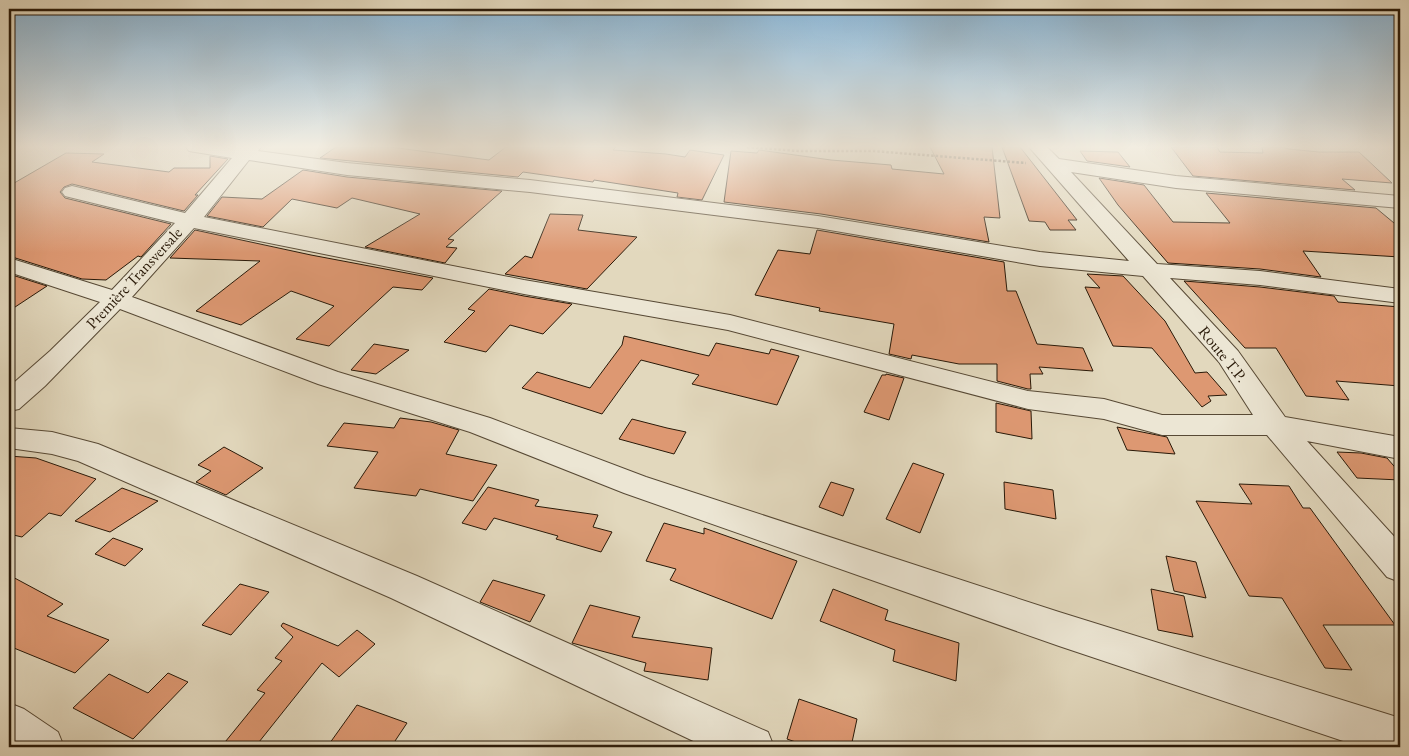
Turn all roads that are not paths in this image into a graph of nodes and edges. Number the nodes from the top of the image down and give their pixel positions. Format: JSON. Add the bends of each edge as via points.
{"nodes":[{"id":1,"x":222,"y":182,"type":"edge"},
{"id":2,"x":490,"y":182,"type":"edge"},
{"id":3,"x":1071,"y":182,"type":"edge"},
{"id":4,"x":1179,"y":182,"type":"edge"},
{"id":5,"x":72,"y":192,"type":"dead end"},
{"id":6,"x":1400,"y":202,"type":"edge"},
{"id":7,"x":188,"y":220,"type":"junction"},
{"id":8,"x":9,"y":265,"type":"edge"},
{"id":9,"x":1151,"y":270,"type":"junction"},
{"id":10,"x":1400,"y":296,"type":"edge"},
{"id":11,"x":116,"y":299,"type":"junction"},
{"id":12,"x":9,"y":402,"type":"edge"},
{"id":13,"x":1275,"y":425,"type":"junction"},
{"id":14,"x":9,"y":438,"type":"edge"},
{"id":15,"x":1400,"y":448,"type":"edge"},
{"id":16,"x":1400,"y":567,"type":"edge"},
{"id":17,"x":9,"y":724,"type":"edge"},
{"id":18,"x":1400,"y":739,"type":"edge"},
{"id":19,"x":43,"y":747,"type":"edge"},
{"id":20,"x":753,"y":747,"type":"edge"}],
"edges":[{"from":1,"to":7,"type":"street","name":"Première Transversale"},
{"from":2,"to":9,"type":"street","via":[[808,220],[1040,259]]},
{"from":3,"to":9,"type":"street","name":"Route T.P."},
{"from":4,"to":6,"type":"street"},
{"from":5,"to":7,"type":"street"},
{"from":7,"to":11,"type":"street","name":"Première Transversale"},
{"from":7,"to":13,"type":"street","via":[[524,287],[730,323],[1028,400],[1104,409],[1162,425]]},
{"from":8,"to":11,"type":"street"},
{"from":9,"to":10,"type":"street","via":[[1260,278]]},
{"from":9,"to":13,"type":"street","name":"Route T.P.","via":[[1229,357]]},
{"from":11,"to":12,"type":"street","name":"Première Transversale","via":[[48,369]]},
{"from":11,"to":18,"type":"street","via":[[328,378],[480,425],[635,485],[1059,629]]},
{"from":13,"to":15,"type":"street"},
{"from":13,"to":16,"type":"street","name":"Route T.P."},
{"from":14,"to":20,"type":"street","via":[[52,443],[87,452],[404,588]]},
{"from":17,"to":19,"type":"street"}]}
